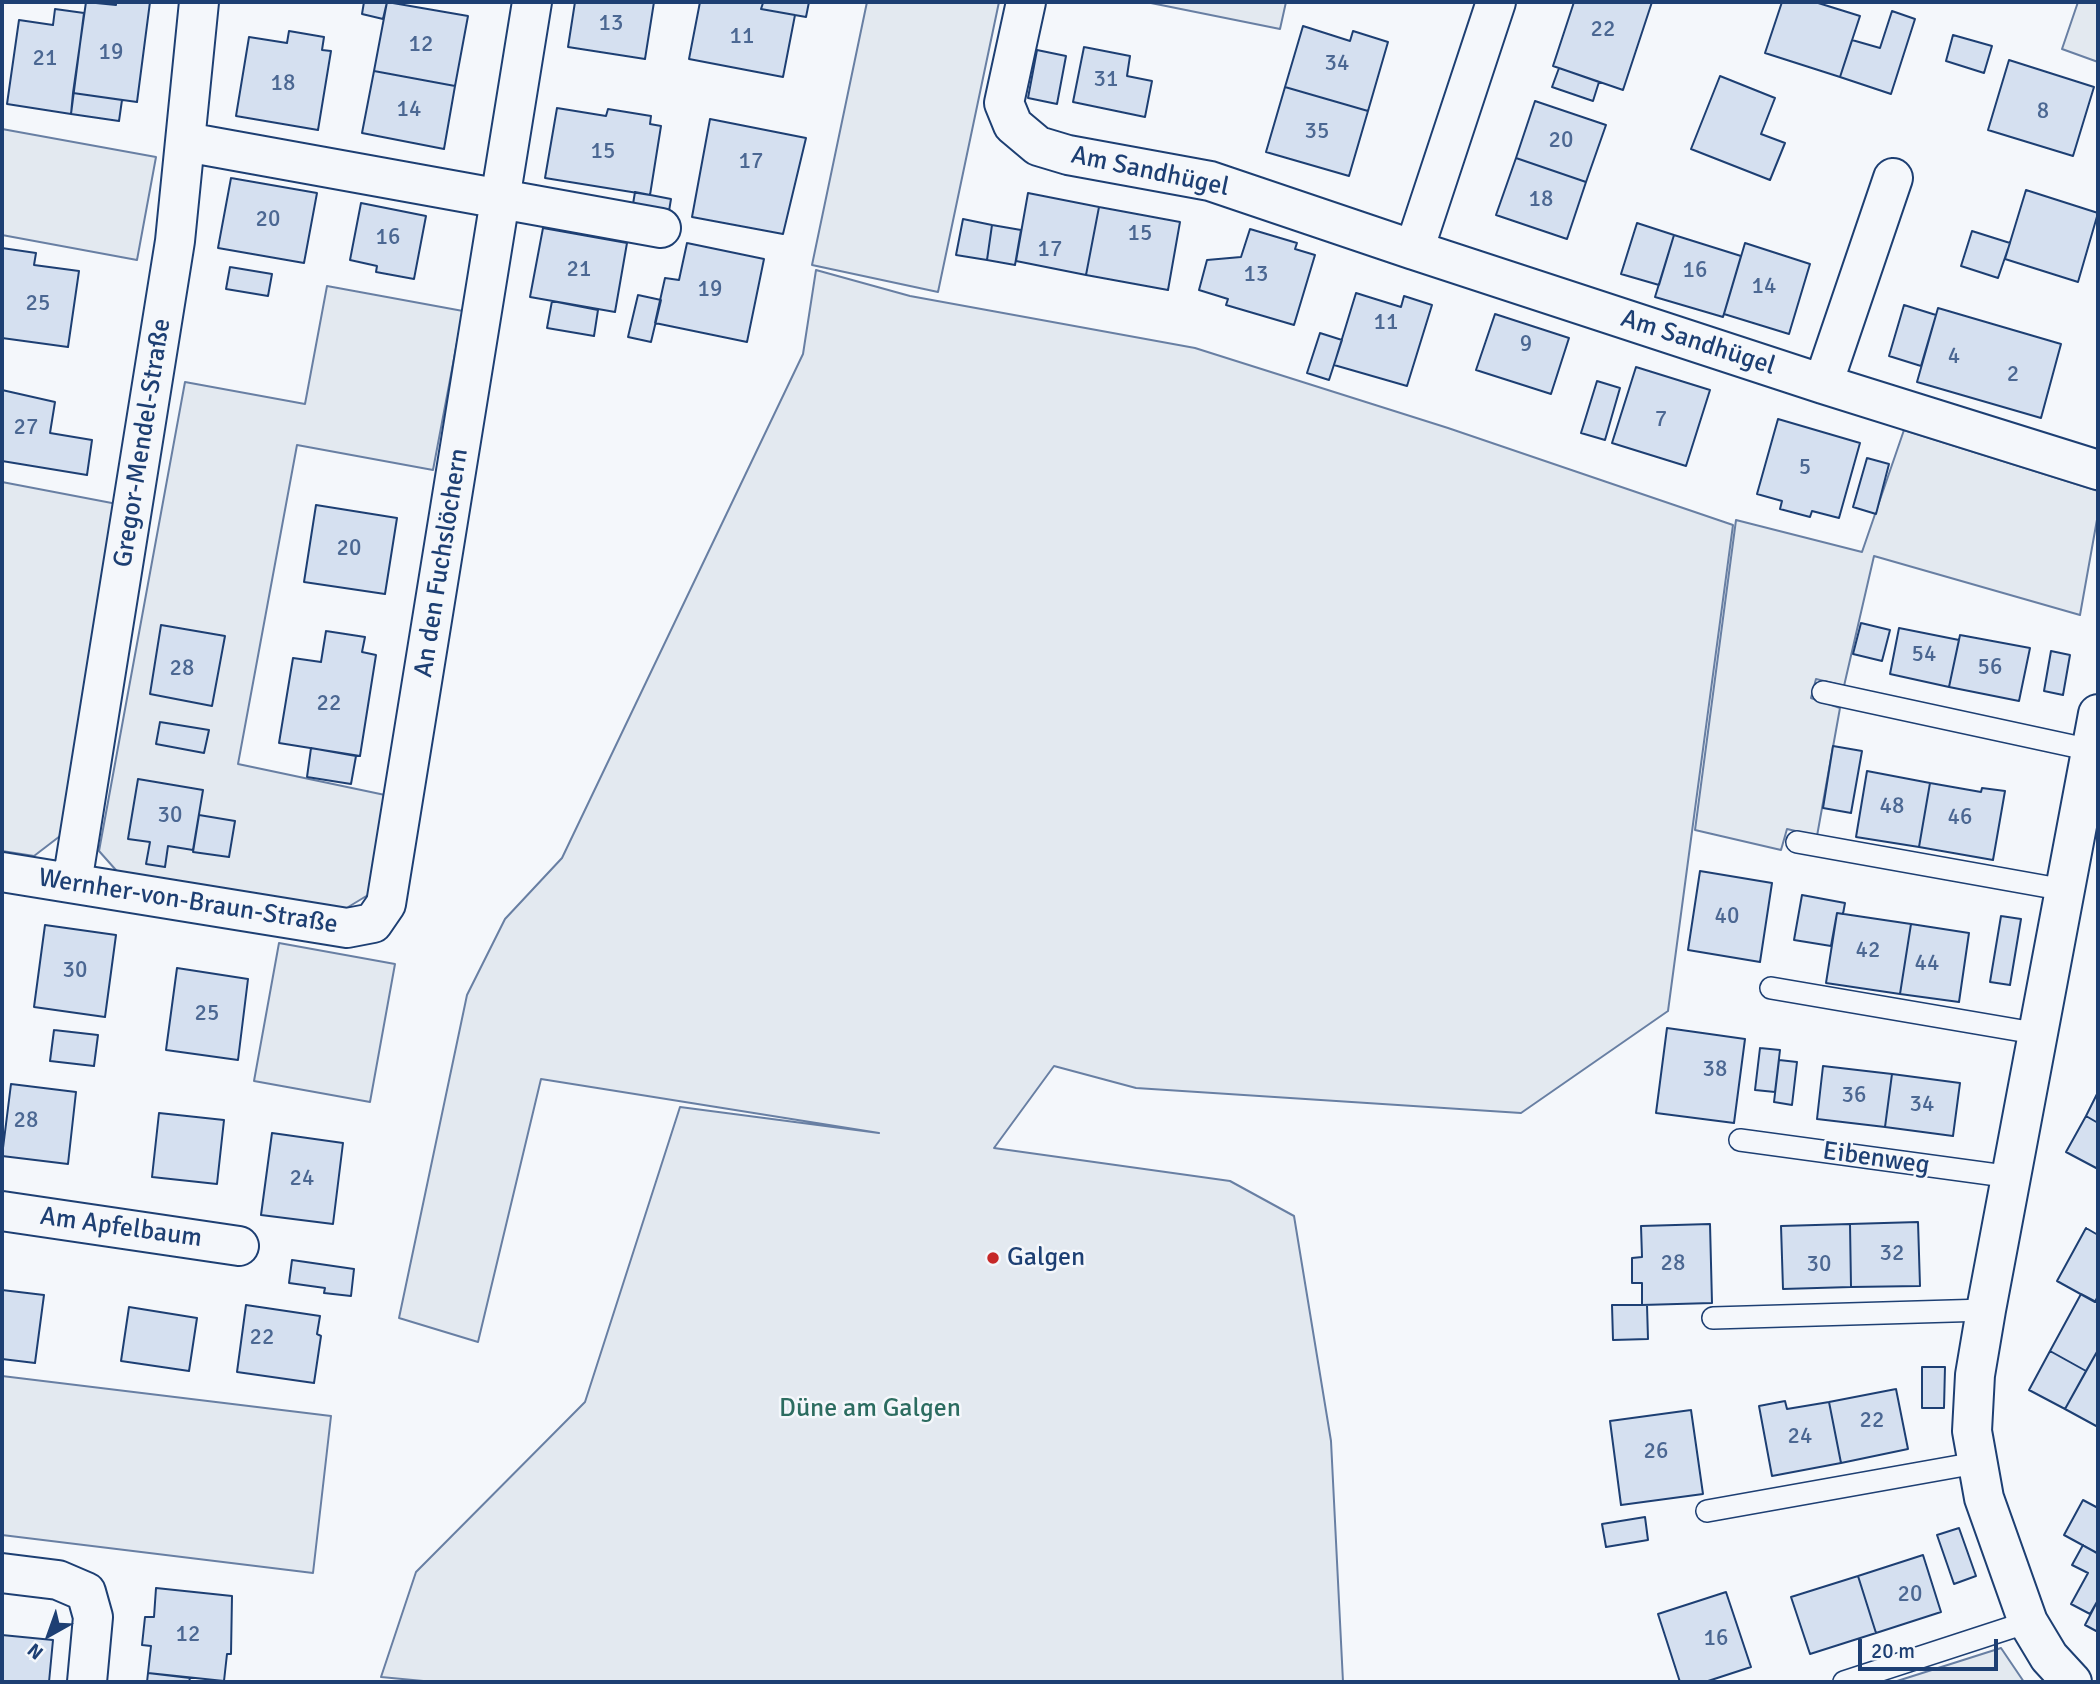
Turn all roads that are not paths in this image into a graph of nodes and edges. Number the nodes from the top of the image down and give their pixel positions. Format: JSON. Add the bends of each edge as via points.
{"nodes":[{"id":1,"x":199,"y":2,"type":"edge"},
{"id":2,"x":532,"y":2,"type":"edge"},
{"id":3,"x":1026,"y":2,"type":"edge"},
{"id":4,"x":1496,"y":2,"type":"edge"},
{"id":5,"x":186,"y":142,"type":"junction"},
{"id":6,"x":1893,"y":178,"type":"dead end"},
{"id":7,"x":500,"y":199,"type":"junction"},
{"id":8,"x":661,"y":228,"type":"dead end"},
{"id":9,"x":1414,"y":250,"type":"junction"},
{"id":10,"x":1823,"y":384,"type":"junction"},
{"id":11,"x":2098,"y":470,"type":"edge"},
{"id":12,"x":1823,"y":692,"type":"dead end"},
{"id":13,"x":2094,"y":732,"type":"edge"},
{"id":14,"x":1797,"y":842,"type":"dead end"},
{"id":15,"x":2,"y":872,"type":"edge"},
{"id":16,"x":72,"y":883,"type":"junction"},
{"id":17,"x":2065,"y":890,"type":"junction"},
{"id":18,"x":373,"y":923,"type":"joint"},
{"id":19,"x":1772,"y":988,"type":"dead end"},
{"id":20,"x":2040,"y":1034,"type":"junction"},
{"id":21,"x":1740,"y":1140,"type":"dead end"},
{"id":22,"x":2012,"y":1177,"type":"junction"},
{"id":23,"x":2,"y":1211,"type":"edge"},
{"id":24,"x":239,"y":1246,"type":"dead end"},
{"id":25,"x":1986,"y":1311,"type":"junction"},
{"id":26,"x":1713,"y":1318,"type":"dead end"},
{"id":27,"x":1976,"y":1462,"type":"junction"},
{"id":28,"x":1707,"y":1511,"type":"dead end"},
{"id":29,"x":2,"y":1573,"type":"edge"},
{"id":30,"x":2028,"y":1622,"type":"junction"},
{"id":31,"x":87,"y":1682,"type":"edge"},
{"id":32,"x":1844,"y":1682,"type":"edge"},
{"id":33,"x":2072,"y":1682,"type":"edge"}],
"edges":[{"from":1,"to":5,"type":"street","name":"Gregor-Mendel-Straße"},
{"from":2,"to":7,"type":"street","name":"An den Fuchslöchern"},
{"from":3,"to":9,"type":"street","name":"Am Sandhügel","via":[[1004,103],[1013,125],[1038,146],[1210,181]]},
{"from":4,"to":9,"type":"street"},
{"from":5,"to":7,"type":"street"},
{"from":5,"to":16,"type":"street","name":"Gregor-Mendel-Straße","via":[[175,241]]},
{"from":6,"to":10,"type":"street"},
{"from":7,"to":8,"type":"street"},
{"from":7,"to":18,"type":"street","name":"An den Fuchslöchern","via":[[386,904]]},
{"from":9,"to":10,"type":"street","name":"Am Sandhügel"},
{"from":10,"to":11,"type":"street","name":"Am Sandhügel"},
{"from":12,"to":13,"type":"lane"},
{"from":13,"to":17,"type":"street"},
{"from":14,"to":17,"type":"lane"},
{"from":15,"to":16,"type":"street","name":"Wernher-von-Braun-Straße"},
{"from":16,"to":18,"type":"street","name":"Wernher-von-Braun-Straße","via":[[347,928]]},
{"from":17,"to":20,"type":"street"},
{"from":19,"to":20,"type":"lane"},
{"from":20,"to":22,"type":"street"},
{"from":21,"to":22,"type":"lane","name":"Eibenweg"},
{"from":22,"to":25,"type":"street"},
{"from":23,"to":24,"type":"street","name":"Am Apfelbaum"},
{"from":25,"to":26,"type":"lane"},
{"from":25,"to":27,"type":"street","via":[[1975,1375],[1972,1431]]},
{"from":27,"to":28,"type":"lane"},
{"from":27,"to":30,"type":"street","via":[[1996,1538]]},
{"from":29,"to":31,"type":"street","via":[[58,1580],[86,1592],[93,1617]]},
{"from":30,"to":32,"type":"lane"},
{"from":30,"to":33,"type":"street","via":[[2049,1657]]}]}
